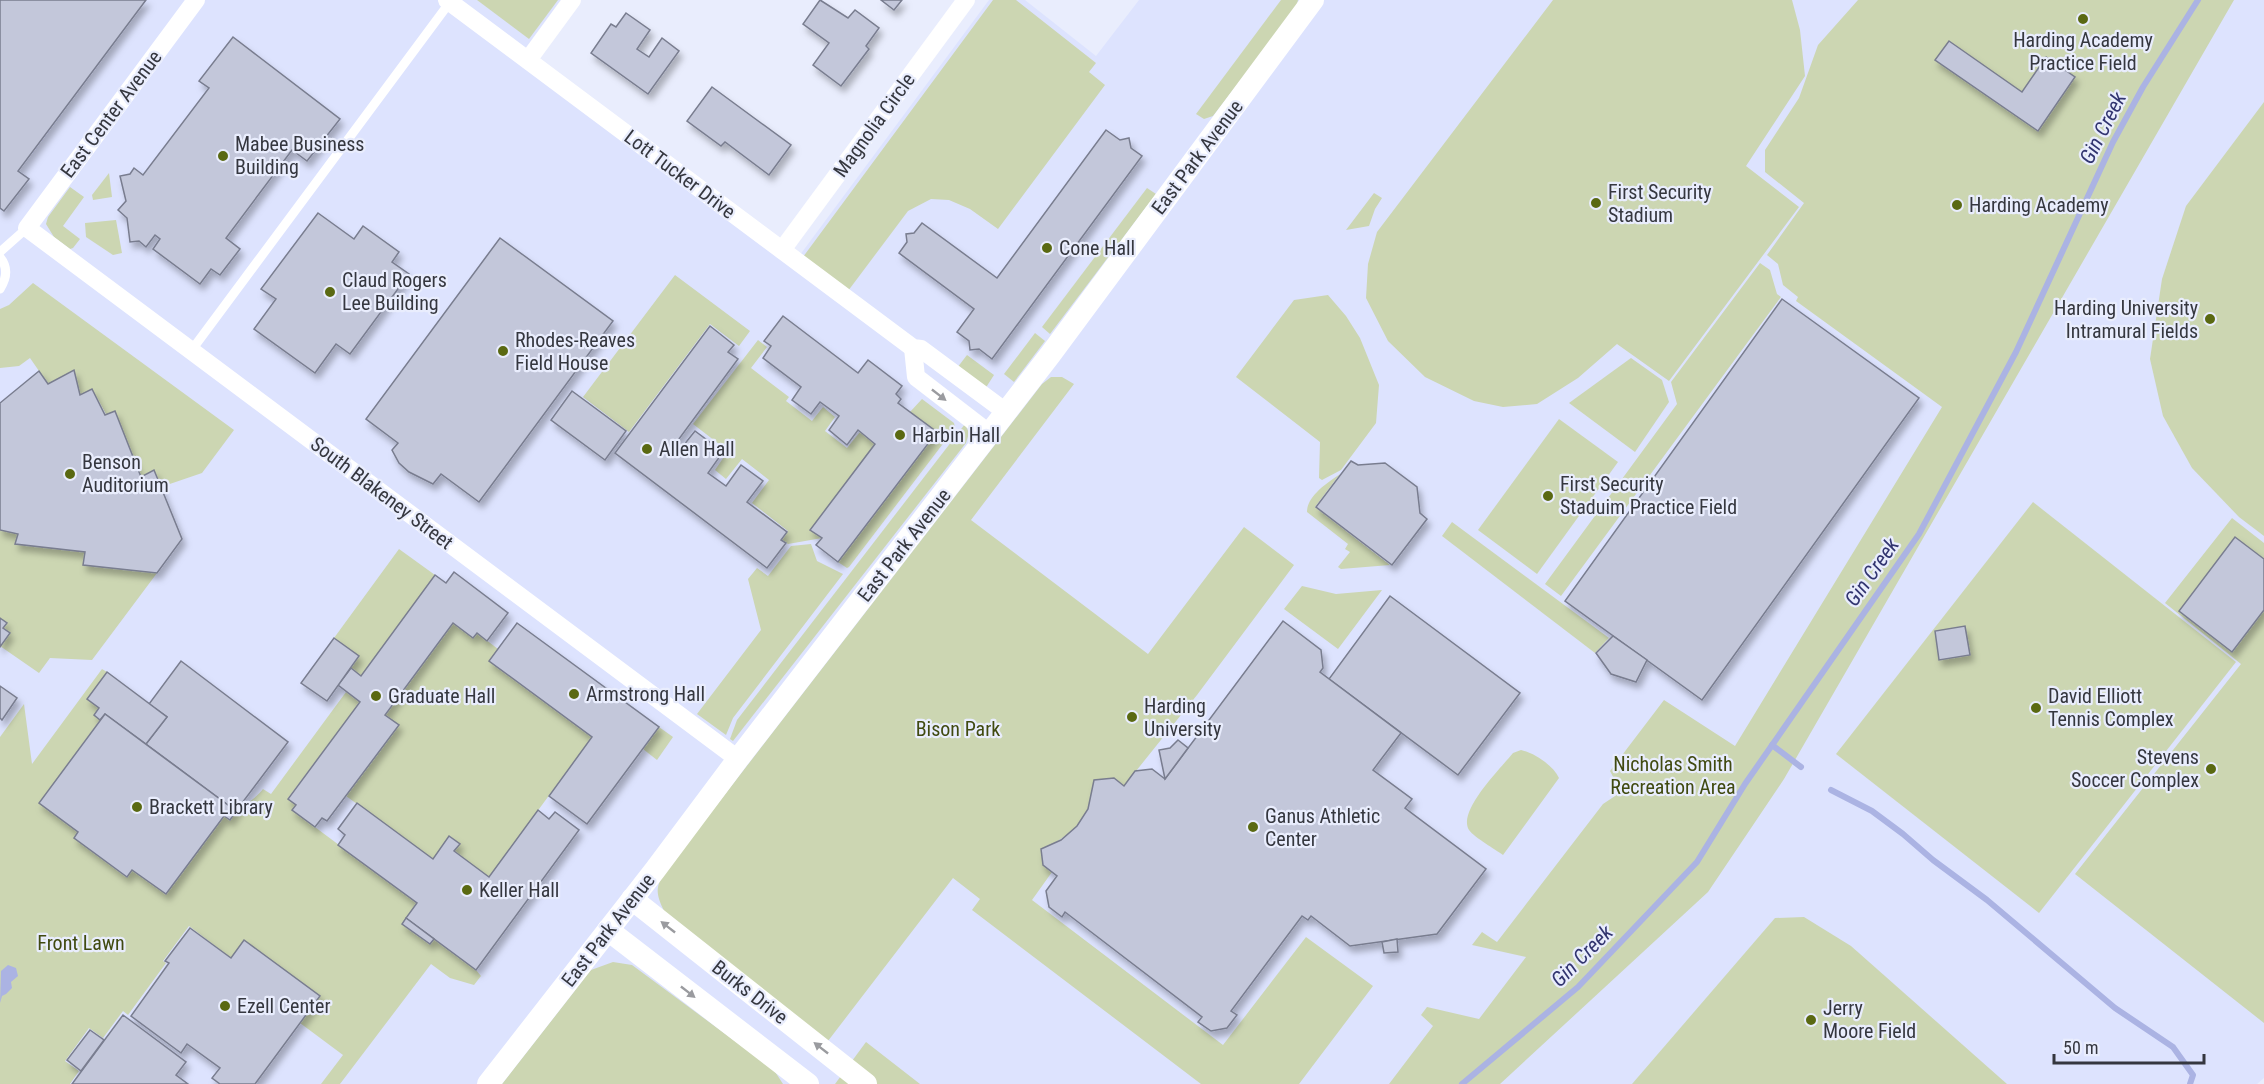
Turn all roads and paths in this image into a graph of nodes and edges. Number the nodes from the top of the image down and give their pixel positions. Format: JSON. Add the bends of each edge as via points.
{"nodes":[{"id":1,"x":196,"y":0,"type":"edge"},
{"id":2,"x":572,"y":0,"type":"edge"},
{"id":3,"x":966,"y":0,"type":"edge"},
{"id":4,"x":1313,"y":0,"type":"edge"},
{"id":5,"x":449,"y":1,"type":"edge"},
{"id":6,"x":528,"y":60,"type":"junction"},
{"id":7,"x":27,"y":228,"type":"junction"},
{"id":8,"x":782,"y":250,"type":"junction"},
{"id":9,"x":0,"y":252,"type":"edge"},
{"id":10,"x":0,"y":257,"type":"edge"},
{"id":11,"x":0,"y":289,"type":"edge"},
{"id":12,"x":191,"y":351,"type":"junction"},
{"id":13,"x":998,"y":423,"type":"junction"},
{"id":14,"x":738,"y":759,"type":"junction"},
{"id":15,"x":632,"y":899,"type":"junction"},
{"id":16,"x":608,"y":930,"type":"junction"},
{"id":17,"x":488,"y":1084,"type":"edge"},
{"id":18,"x":808,"y":1084,"type":"edge"},
{"id":19,"x":867,"y":1084,"type":"edge"}],
"edges":[{"from":1,"to":7,"type":"street","name":"East Center Avenue"},
{"from":2,"to":6,"type":"street"},
{"from":3,"to":8,"type":"street","name":"Magnolia Circle"},
{"from":4,"to":13,"type":"street","name":"East Park Avenue"},
{"from":5,"to":6,"type":"street","name":"Lott Tucker Drive"},
{"from":5,"to":12,"type":"lane"},
{"from":6,"to":8,"type":"street","name":"Lott Tucker Drive"},
{"from":7,"to":9,"type":"lane"},
{"from":7,"to":12,"type":"street","name":"South Blakeney Street"},
{"from":8,"to":13,"type":"street","name":"Lott Tucker Drive"},
{"from":10,"to":11,"type":"lane","via":[[6,268]]},
{"from":12,"to":14,"type":"street","name":"South Blakeney Street"},
{"from":13,"to":14,"type":"street","name":"East Park Avenue"},
{"from":14,"to":15,"type":"street","name":"East Park Avenue"},
{"from":15,"to":16,"type":"street","name":"East Park Avenue"},
{"from":19,"to":15,"type":"street","name":"Burks Drive","one_way":true},
{"from":16,"to":17,"type":"street","name":"East Park Avenue"},
{"from":16,"to":18,"type":"street","name":"Burks Drive","one_way":true}]}
